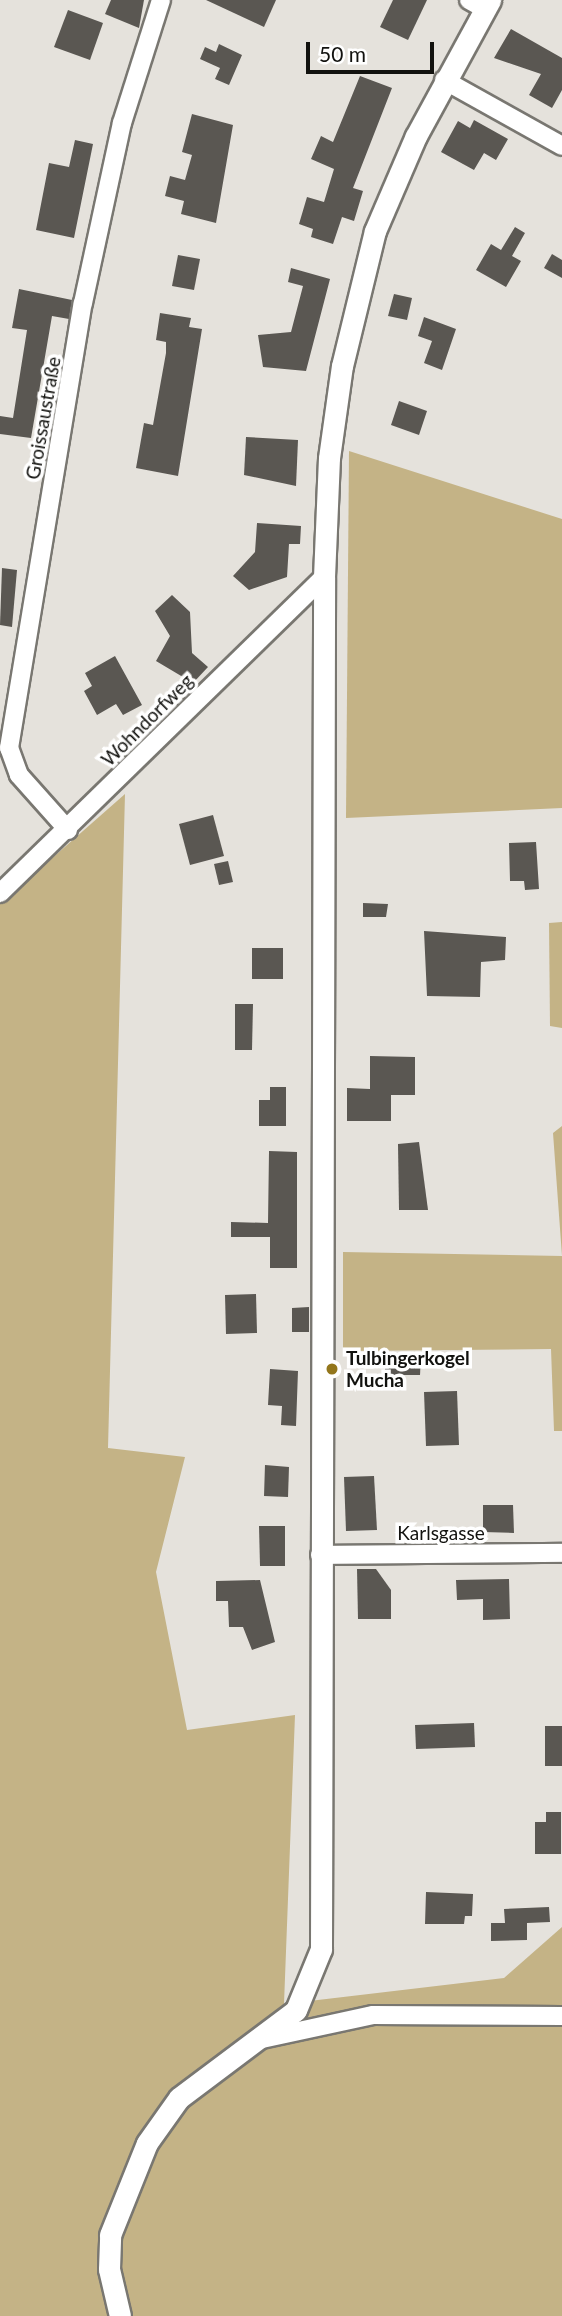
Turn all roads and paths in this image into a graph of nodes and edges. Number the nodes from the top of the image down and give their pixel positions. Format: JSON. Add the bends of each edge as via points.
{"nodes":[{"id":1,"x":161,"y":0,"type":"edge"},
{"id":2,"x":481,"y":3,"type":"edge"},
{"id":3,"x":444,"y":80,"type":"junction"},
{"id":4,"x":562,"y":146,"type":"edge"},
{"id":5,"x":324,"y":578,"type":"junction"},
{"id":6,"x":68,"y":830,"type":"junction"},
{"id":7,"x":0,"y":893,"type":"edge"},
{"id":8,"x":562,"y":1553,"type":"edge"},
{"id":9,"x":320,"y":1555,"type":"junction"},
{"id":10,"x":562,"y":2016,"type":"edge"},
{"id":11,"x":262,"y":2039,"type":"junction"},
{"id":12,"x":120,"y":2316,"type":"edge"}],
"edges":[{"from":1,"to":6,"type":"street","name":"Groissaustraße","via":[[122,122],[83,303],[9,747],[19,775]]},
{"from":2,"to":3,"type":"street"},
{"from":3,"to":4,"type":"street"},
{"from":3,"to":5,"type":"street","via":[[389,194],[362,271],[329,458]]},
{"from":5,"to":6,"type":"street","name":"Wohndorfweg"},
{"from":5,"to":9,"type":"street"},
{"from":6,"to":7,"type":"street","name":"Wohndorfweg"},
{"from":8,"to":9,"type":"street","name":"Karlsgasse"},
{"from":9,"to":11,"type":"street","via":[[321,1950],[307,1994]]},
{"from":10,"to":11,"type":"street","via":[[373,2015]]},
{"from":11,"to":12,"type":"street","via":[[179,2098],[133,2171],[110,2235],[109,2269]]}]}
